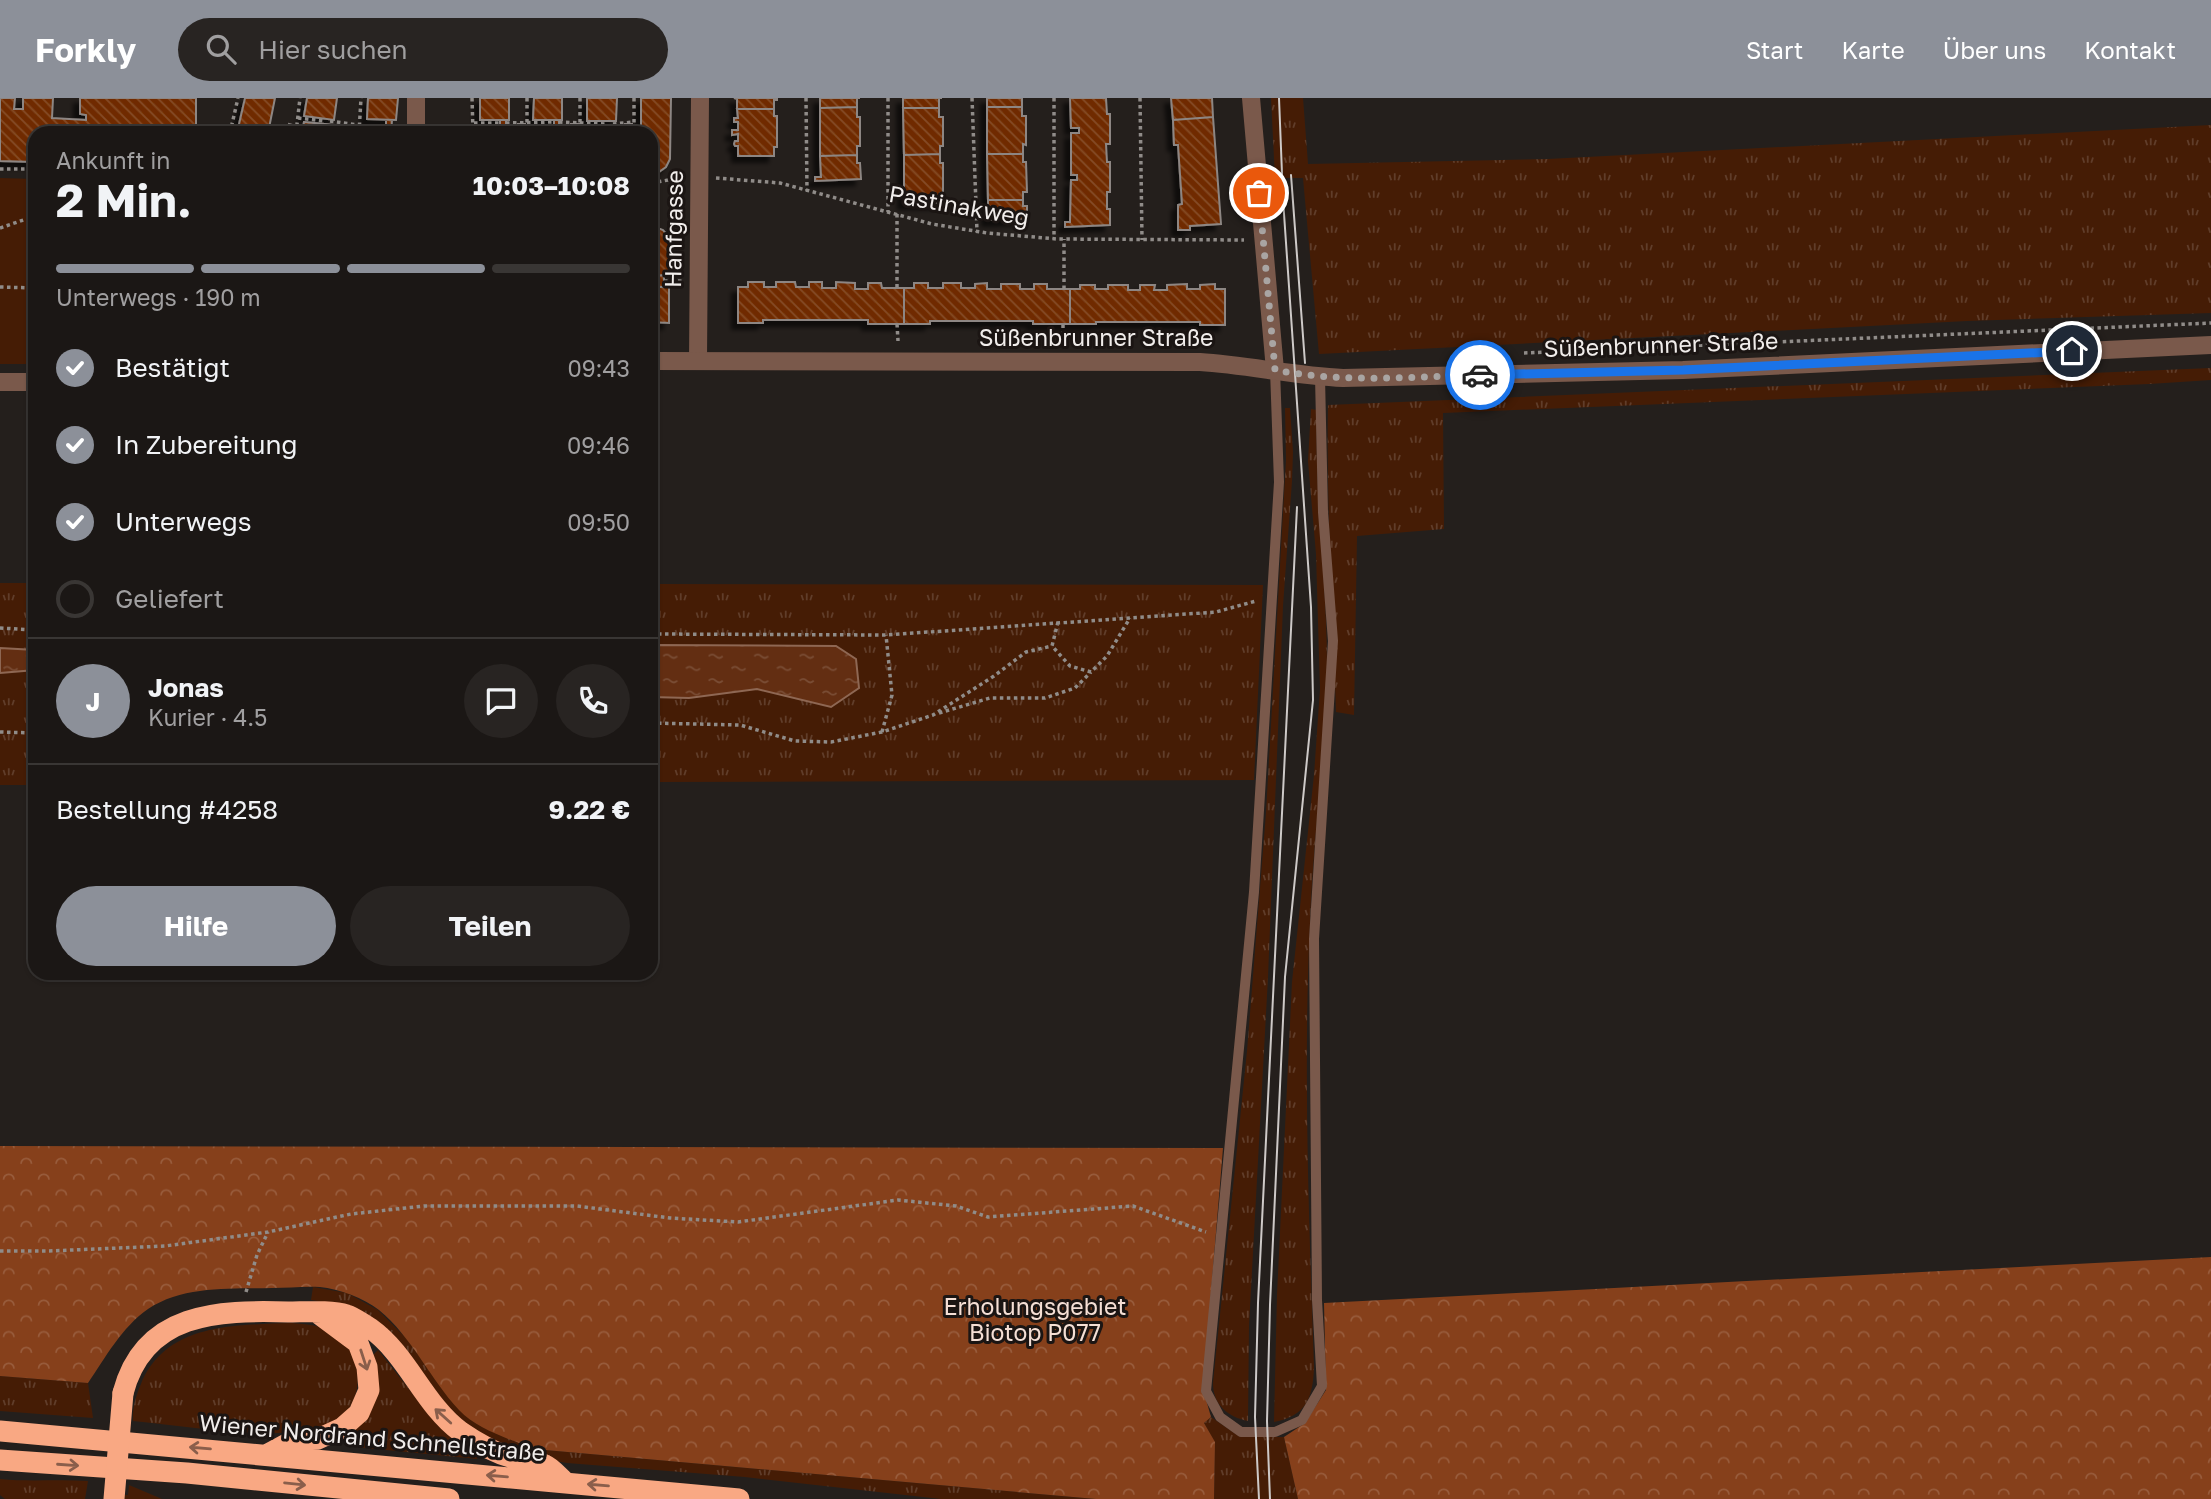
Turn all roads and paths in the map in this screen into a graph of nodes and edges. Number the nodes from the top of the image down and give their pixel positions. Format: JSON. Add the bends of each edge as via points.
{"nodes":[{"id":1,"x":237,"y":98,"type":"edge"},
{"id":2,"x":300,"y":98,"type":"edge"},
{"id":3,"x":361,"y":98,"type":"edge"},
{"id":4,"x":416,"y":98,"type":"edge"},
{"id":5,"x":472,"y":98,"type":"edge"},
{"id":6,"x":527,"y":98,"type":"edge"},
{"id":7,"x":580,"y":98,"type":"edge"},
{"id":8,"x":634,"y":98,"type":"edge"},
{"id":9,"x":700,"y":98,"type":"edge"},
{"id":10,"x":806,"y":98,"type":"edge"},
{"id":11,"x":888,"y":98,"type":"edge"},
{"id":12,"x":972,"y":98,"type":"edge"},
{"id":13,"x":1054,"y":98,"type":"edge"},
{"id":14,"x":1140,"y":98,"type":"edge"},
{"id":15,"x":1251,"y":98,"type":"edge"},
{"id":16,"x":298,"y":118,"type":"junction"},
{"id":17,"x":324,"y":121,"type":"dead end"},
{"id":18,"x":330,"y":121,"type":"dead end"},
{"id":19,"x":527,"y":122,"type":"junction"},
{"id":20,"x":580,"y":122,"type":"junction"},
{"id":21,"x":634,"y":122,"type":"junction"},
{"id":22,"x":473,"y":123,"type":"joint"},
{"id":23,"x":499,"y":123,"type":"dead end"},
{"id":24,"x":506,"y":123,"type":"dead end"},
{"id":25,"x":359,"y":124,"type":"junction"},
{"id":26,"x":231,"y":126,"type":"edge"},
{"id":27,"x":297,"y":126,"type":"edge"},
{"id":28,"x":372,"y":126,"type":"edge"},
{"id":29,"x":416,"y":126,"type":"edge"},
{"id":30,"x":527,"y":126,"type":"edge"},
{"id":31,"x":580,"y":126,"type":"edge"},
{"id":32,"x":634,"y":126,"type":"edge"},
{"id":33,"x":0,"y":169,"type":"edge"},
{"id":34,"x":28,"y":169,"type":"edge"},
{"id":35,"x":699,"y":177,"type":"junction"},
{"id":36,"x":658,"y":182,"type":"edge"},
{"id":37,"x":807,"y":191,"type":"junction"},
{"id":38,"x":888,"y":212,"type":"junction"},
{"id":39,"x":897,"y":214,"type":"junction"},
{"id":40,"x":28,"y":218,"type":"edge"},
{"id":41,"x":0,"y":228,"type":"edge"},
{"id":42,"x":977,"y":232,"type":"junction"},
{"id":43,"x":1054,"y":239,"type":"junction"},
{"id":44,"x":1064,"y":239,"type":"junction"},
{"id":45,"x":1142,"y":240,"type":"junction"},
{"id":46,"x":1264,"y":241,"type":"junction"},
{"id":47,"x":0,"y":287,"type":"edge"},
{"id":48,"x":28,"y":288,"type":"edge"},
{"id":49,"x":897,"y":288,"type":"dead end"},
{"id":50,"x":1064,"y":289,"type":"dead end"},
{"id":51,"x":2211,"y":323,"type":"edge"},
{"id":52,"x":897,"y":324,"type":"dead end"},
{"id":53,"x":1063,"y":324,"type":"dead end"},
{"id":54,"x":898,"y":341,"type":"dead end"},
{"id":55,"x":1063,"y":342,"type":"dead end"},
{"id":56,"x":2211,"y":345,"type":"edge"},
{"id":57,"x":1522,"y":353,"type":"dead end"},
{"id":58,"x":658,"y":361,"type":"edge"},
{"id":59,"x":698,"y":361,"type":"junction"},
{"id":60,"x":1275,"y":370,"type":"junction"},
{"id":61,"x":1321,"y":377,"type":"junction"},
{"id":62,"x":0,"y":382,"type":"edge"},
{"id":63,"x":28,"y":382,"type":"edge"},
{"id":64,"x":1273,"y":597,"type":"junction"},
{"id":65,"x":1130,"y":618,"type":"junction"},
{"id":66,"x":1058,"y":622,"type":"junction"},
{"id":67,"x":0,"y":628,"type":"edge"},
{"id":68,"x":28,"y":630,"type":"edge"},
{"id":69,"x":658,"y":634,"type":"edge"},
{"id":70,"x":886,"y":635,"type":"junction"},
{"id":71,"x":1052,"y":646,"type":"junction"},
{"id":72,"x":1091,"y":672,"type":"junction"},
{"id":73,"x":933,"y":715,"type":"junction"},
{"id":74,"x":658,"y":723,"type":"edge"},
{"id":75,"x":0,"y":732,"type":"edge"},
{"id":76,"x":882,"y":732,"type":"junction"},
{"id":77,"x":28,"y":733,"type":"edge"},
{"id":78,"x":268,"y":1232,"type":"junction"},
{"id":79,"x":1221,"y":1238,"type":"junction"},
{"id":80,"x":0,"y":1251,"type":"edge"},
{"id":81,"x":247,"y":1292,"type":"dead end"},
{"id":82,"x":318,"y":1313,"type":"junction"},
{"id":83,"x":0,"y":1431,"type":"edge"},
{"id":84,"x":268,"y":1454,"type":"junction"},
{"id":85,"x":0,"y":1460,"type":"edge"},
{"id":86,"x":565,"y":1482,"type":"junction"},
{"id":87,"x":114,"y":1499,"type":"edge"},
{"id":88,"x":449,"y":1499,"type":"edge"},
{"id":89,"x":739,"y":1499,"type":"edge"}],
"edges":[{"from":1,"to":26,"type":"path"},
{"from":2,"to":16,"type":"path"},
{"from":3,"to":25,"type":"path"},
{"from":4,"to":29,"type":"street"},
{"from":5,"to":22,"type":"path"},
{"from":6,"to":19,"type":"path"},
{"from":7,"to":20,"type":"path"},
{"from":8,"to":21,"type":"path"},
{"from":9,"to":35,"type":"street","name":"Hanfgasse"},
{"from":10,"to":37,"type":"path"},
{"from":11,"to":38,"type":"path"},
{"from":12,"to":42,"type":"path"},
{"from":13,"to":43,"type":"path"},
{"from":14,"to":45,"type":"path"},
{"from":15,"to":46,"type":"street"},
{"from":16,"to":17,"type":"path"},
{"from":16,"to":27,"type":"path"},
{"from":18,"to":25,"type":"path"},
{"from":19,"to":20,"type":"path"},
{"from":19,"to":24,"type":"path"},
{"from":19,"to":30,"type":"path"},
{"from":20,"to":21,"type":"path"},
{"from":20,"to":31,"type":"path"},
{"from":21,"to":32,"type":"path"},
{"from":22,"to":23,"type":"path"},
{"from":25,"to":28,"type":"path"},
{"from":33,"to":34,"type":"path"},
{"from":35,"to":36,"type":"path","name":"Pastinakweg"},
{"from":35,"to":37,"type":"path","name":"Pastinakweg","via":[[780,183]]},
{"from":35,"to":59,"type":"street","name":"Hanfgasse"},
{"from":37,"to":38,"type":"path","name":"Pastinakweg"},
{"from":38,"to":39,"type":"path","name":"Pastinakweg"},
{"from":39,"to":42,"type":"path","name":"Pastinakweg"},
{"from":39,"to":49,"type":"path"},
{"from":40,"to":41,"type":"path"},
{"from":42,"to":43,"type":"path","name":"Pastinakweg"},
{"from":43,"to":44,"type":"path","name":"Pastinakweg"},
{"from":44,"to":45,"type":"path","name":"Pastinakweg"},
{"from":44,"to":50,"type":"path"},
{"from":45,"to":46,"type":"path","name":"Pastinakweg"},
{"from":46,"to":60,"type":"street"},
{"from":47,"to":48,"type":"path"},
{"from":51,"to":57,"type":"path"},
{"from":52,"to":54,"type":"path"},
{"from":53,"to":55,"type":"path"},
{"from":56,"to":61,"type":"street","name":"Süßenbrunner Straße","via":[[1683,370]]},
{"from":58,"to":59,"type":"street","name":"Süßenbrunner Straße"},
{"from":59,"to":60,"type":"street","name":"Süßenbrunner Straße","via":[[1200,362]]},
{"from":60,"to":61,"type":"street","name":"Süßenbrunner Straße"},
{"from":60,"to":64,"type":"lane","via":[[1279,482]]},
{"from":61,"to":79,"type":"lane","via":[[1333,641],[1314,939],[1322,1386],[1302,1420],[1275,1432],[1241,1432],[1220,1418],[1206,1391]]},
{"from":62,"to":63,"type":"street"},
{"from":64,"to":65,"type":"path","via":[[1216,612]]},
{"from":64,"to":79,"type":"lane","via":[[1254,892]]},
{"from":65,"to":66,"type":"path"},
{"from":65,"to":72,"type":"path","via":[[1107,656]]},
{"from":66,"to":70,"type":"path"},
{"from":66,"to":71,"type":"path"},
{"from":67,"to":68,"type":"path"},
{"from":69,"to":70,"type":"path"},
{"from":70,"to":76,"type":"path","via":[[892,695]]},
{"from":71,"to":72,"type":"path","via":[[1070,666]]},
{"from":71,"to":73,"type":"path","via":[[1026,652]]},
{"from":72,"to":73,"type":"path","via":[[1075,688],[1045,698],[990,698]]},
{"from":73,"to":76,"type":"path"},
{"from":74,"to":76,"type":"path","via":[[740,725],[795,741],[831,742]]},
{"from":75,"to":77,"type":"path"},
{"from":78,"to":79,"type":"path","via":[[351,1214],[424,1206],[577,1206],[738,1222],[898,1200],[956,1206],[988,1217],[1133,1206]]},
{"from":78,"to":80,"type":"path","via":[[165,1246]]},
{"from":78,"to":81,"type":"path"},
{"from":82,"to":84,"type":"highway","one_way":true,"via":[[358,1343],[369,1390],[359,1413],[342,1428],[318,1439],[294,1440]]},
{"from":86,"to":82,"type":"highway","one_way":true,"via":[[545,1465],[504,1455],[460,1430],[436,1410],[372,1330],[347,1315]]},
{"from":82,"to":87,"type":"highway","bridge":true,"via":[[213,1315],[181,1324],[152,1340],[129,1370],[123,1393]]},
{"from":84,"to":83,"type":"highway","name":"Wiener Nordrand Schnellstraße","one_way":true},
{"from":86,"to":84,"type":"highway","name":"Wiener Nordrand Schnellstraße","one_way":true},
{"from":85,"to":88,"type":"highway","one_way":true},
{"from":89,"to":86,"type":"highway","name":"Wiener Nordrand Schnellstraße","one_way":true}]}
